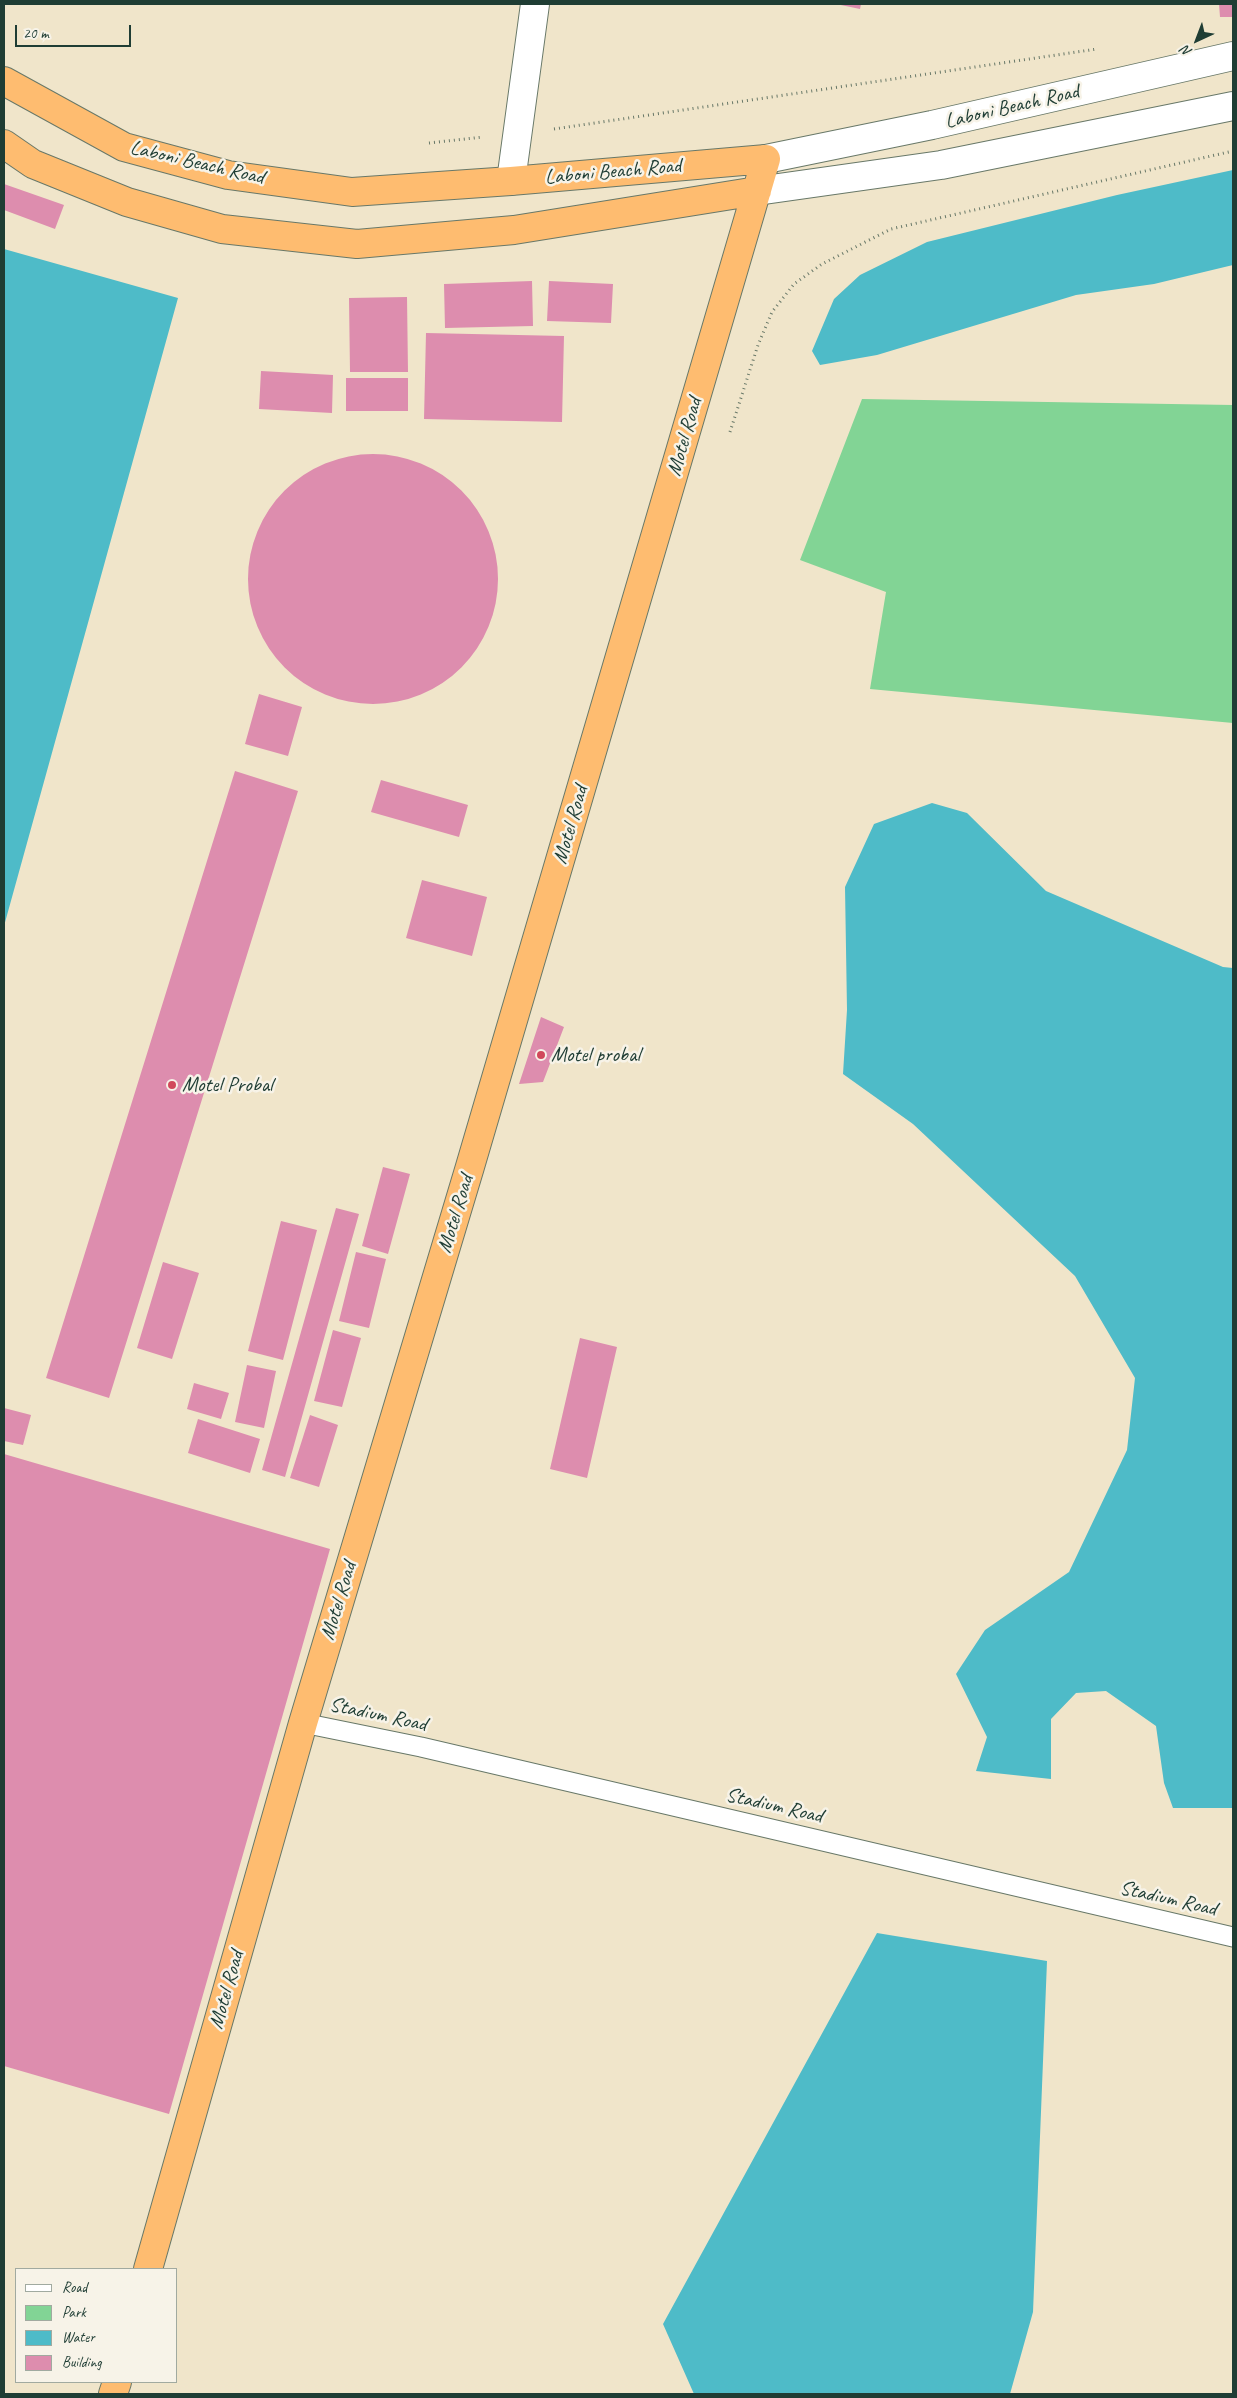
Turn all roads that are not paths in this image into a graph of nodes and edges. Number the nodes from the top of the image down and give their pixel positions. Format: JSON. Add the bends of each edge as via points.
{"nodes":[{"id":1,"x":535,"y":4,"type":"edge"},
{"id":2,"x":1233,"y":56,"type":"edge"},
{"id":3,"x":4,"y":81,"type":"edge"},
{"id":4,"x":1233,"y":106,"type":"edge"},
{"id":5,"x":4,"y":144,"type":"edge"},
{"id":6,"x":766,"y":159,"type":"junction"},
{"id":7,"x":511,"y":181,"type":"junction"},
{"id":8,"x":757,"y":191,"type":"junction"},
{"id":9,"x":303,"y":1723,"type":"junction"},
{"id":10,"x":1233,"y":1937,"type":"edge"},
{"id":11,"x":148,"y":2268,"type":"edge"}],
"edges":[{"from":1,"to":7,"type":"street"},
{"from":2,"to":6,"type":"street","name":"Laboni Beach Road","via":[[932,125]]},
{"from":3,"to":7,"type":"highway","name":"Laboni Beach Road","via":[[124,147],[228,175],[352,192]]},
{"from":4,"to":8,"type":"street","name":"Laboni Beach Road","via":[[942,165]]},
{"from":5,"to":8,"type":"highway","name":"Laboni Beach Road","via":[[33,164],[137,205],[222,229],[357,244],[514,230]]},
{"from":6,"to":7,"type":"highway","name":"Laboni Beach Road"},
{"from":6,"to":8,"type":"highway","name":"Motel Road"},
{"from":8,"to":9,"type":"highway","name":"Motel Road"},
{"from":9,"to":10,"type":"lane","name":"Stadium Road","via":[[421,1747]]},
{"from":9,"to":11,"type":"highway","name":"Motel Road"}]}
